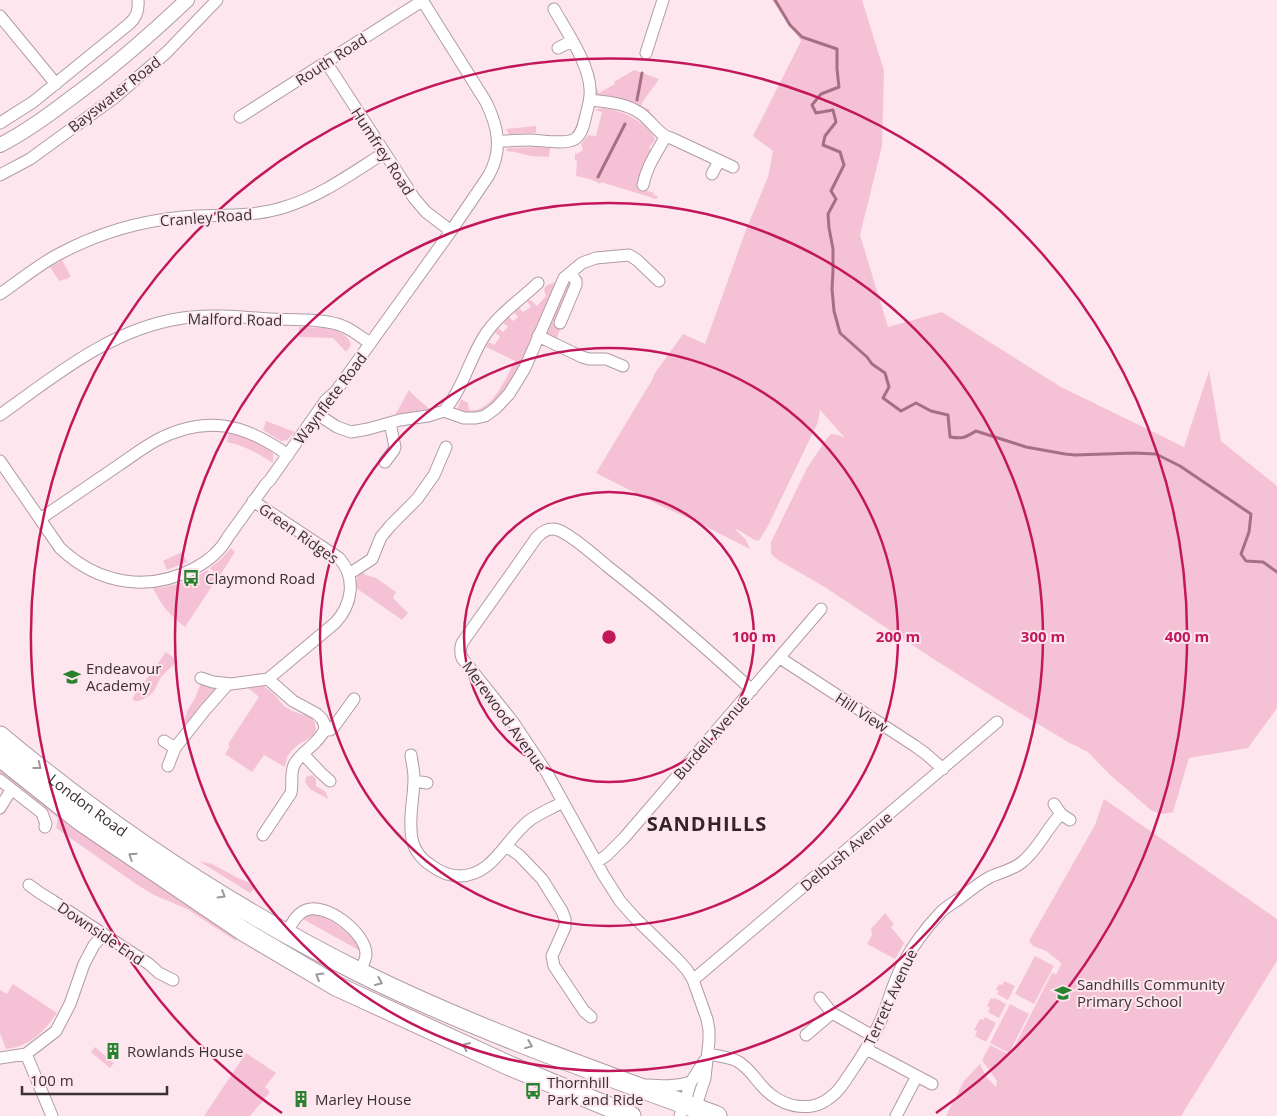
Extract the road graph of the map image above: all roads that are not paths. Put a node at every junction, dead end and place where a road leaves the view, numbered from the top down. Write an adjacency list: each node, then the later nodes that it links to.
1 (187, 0): 18 (street, Bayswater Road)
2 (217, 0): 23 (street, Bayswater Road)
3 (422, 0): 11 (street, Routh Road); 17 (street, Waynflete Road)
4 (662, 0): 10 (street)
5 (138, 2): 12 (street)
6 (554, 9): 8 (street)
7 (0, 16): 12 (street)
8 (572, 41): 9 (street); 13 (street)
9 (558, 48)
10 (646, 53)
11 (326, 62): 14 (street, Routh Road); 19 (street, Humfrey Road)
12 (56, 84): 15 (street)
13 (590, 100): 16 (street); 17 (street)
14 (240, 117)
15 (0, 123)
16 (664, 137): 20 (street); 24 (street)
17 (498, 141): 25 (street, Waynflete Road)
18 (0, 145)
19 (384, 153): 25 (street, Humfrey Road); 29 (street, Cranley Road)
20 (719, 160): 21 (street); 22 (street)
21 (733, 167)
22 (712, 174)
23 (0, 175)
24 (643, 185)
25 (451, 231): 32 (street, Waynflete Road)
26 (570, 273): 27 (street); 30 (street); 31 (street)
27 (659, 281)
28 (536, 289): 34 (street)
29 (0, 294)
30 (560, 323)
31 (538, 336): 33 (street); 34 (street)
32 (370, 343): 35 (street, Waynflete Road); 36 (street, Malford Road)
33 (623, 366)
34 (444, 411): 37 (street)
35 (317, 414): 37 (street); 39 (street, Waynflete Road)
36 (0, 415)
37 (390, 423): 41 (street)
38 (446, 447): 44 (street)
39 (288, 455): 42 (street, Waynflete Road); 43 (street)
40 (0, 461): 43 (street, Waynflete Road)
41 (385, 462)
42 (253, 501): 43 (street, Waynflete Road); 44 (street, Green Ridges)
43 (40, 519)
44 (349, 574): 48 (street, Green Ridges)
45 (821, 609): 46 (street, Burdell Avenue)
46 (780, 658): 50 (street, Burdell Avenue); 61 (street, Hill View)
47 (201, 678): 49 (street)
48 (268, 679): 49 (street); 53 (street)
49 (231, 684): 56 (street)
50 (752, 690): 67 (street, Merewood Avenue); 73 (street, Burdell Avenue)
51 (354, 699): 53 (street)
52 (997, 722): 61 (street, Delbush Avenue)
53 (325, 729): 57 (street)
54 (0, 736): 74 (highway, London Road, one-way to 74)
55 (164, 741): 56 (street)
56 (175, 748): 60 (street)
57 (303, 754): 63 (street); 71 (street)
58 (410, 755): 64 (street)
59 (0, 758): 74 (highway, London Road, one-way to 59)
60 (168, 766)
61 (943, 769): 80 (street, Delbush Avenue)
62 (0, 780): 66 (street)
63 (330, 781)
64 (414, 782): 65 (street); 72 (street)
65 (428, 784)
66 (11, 790): 69 (street); 70 (street)
67 (563, 802): 72 (street); 73 (street, Merewood Avenue)
68 (1054, 804): 85 (street, Terrett Avenue)
69 (0, 808)
70 (46, 827)
71 (262, 834)
72 (506, 846): 83 (street)
73 (597, 862): 80 (street, Merewood Avenue)
74 (176, 876): 76 (highway, one-way to 76); 96 (highway, one-way to 74)
75 (30, 885): 77 (street, Downside End)
76 (286, 933): 78 (highway); 78 (street)
77 (104, 934): 79 (street, Downside End); 87 (street)
78 (359, 972): 93 (highway, one-way to 93)
79 (173, 980)
80 (694, 980): 88 (street, Merewood Avenue)
81 (820, 998): 82 (street)
82 (832, 1014): 84 (street); 85 (street)
83 (591, 1017)
84 (806, 1035)
85 (873, 1036): 86 (street, Terrett Avenue)
86 (866, 1049): 88 (street, Terrett Avenue); 90 (street)
87 (26, 1054): 89 (street); 95 (street)
88 (708, 1054): 91 (street, Merewood Avenue); 94 (street, Merewood Avenue)
89 (0, 1058)
90 (916, 1076): 92 (street); 98 (street)
91 (691, 1082): 93 (street); 94 (street, Merewood Avenue)
92 (932, 1084)
93 (633, 1085): 94 (highway)
94 (688, 1112): 97 (highway)
95 (52, 1116)
96 (631, 1116)
97 (717, 1116)
98 (896, 1116)

